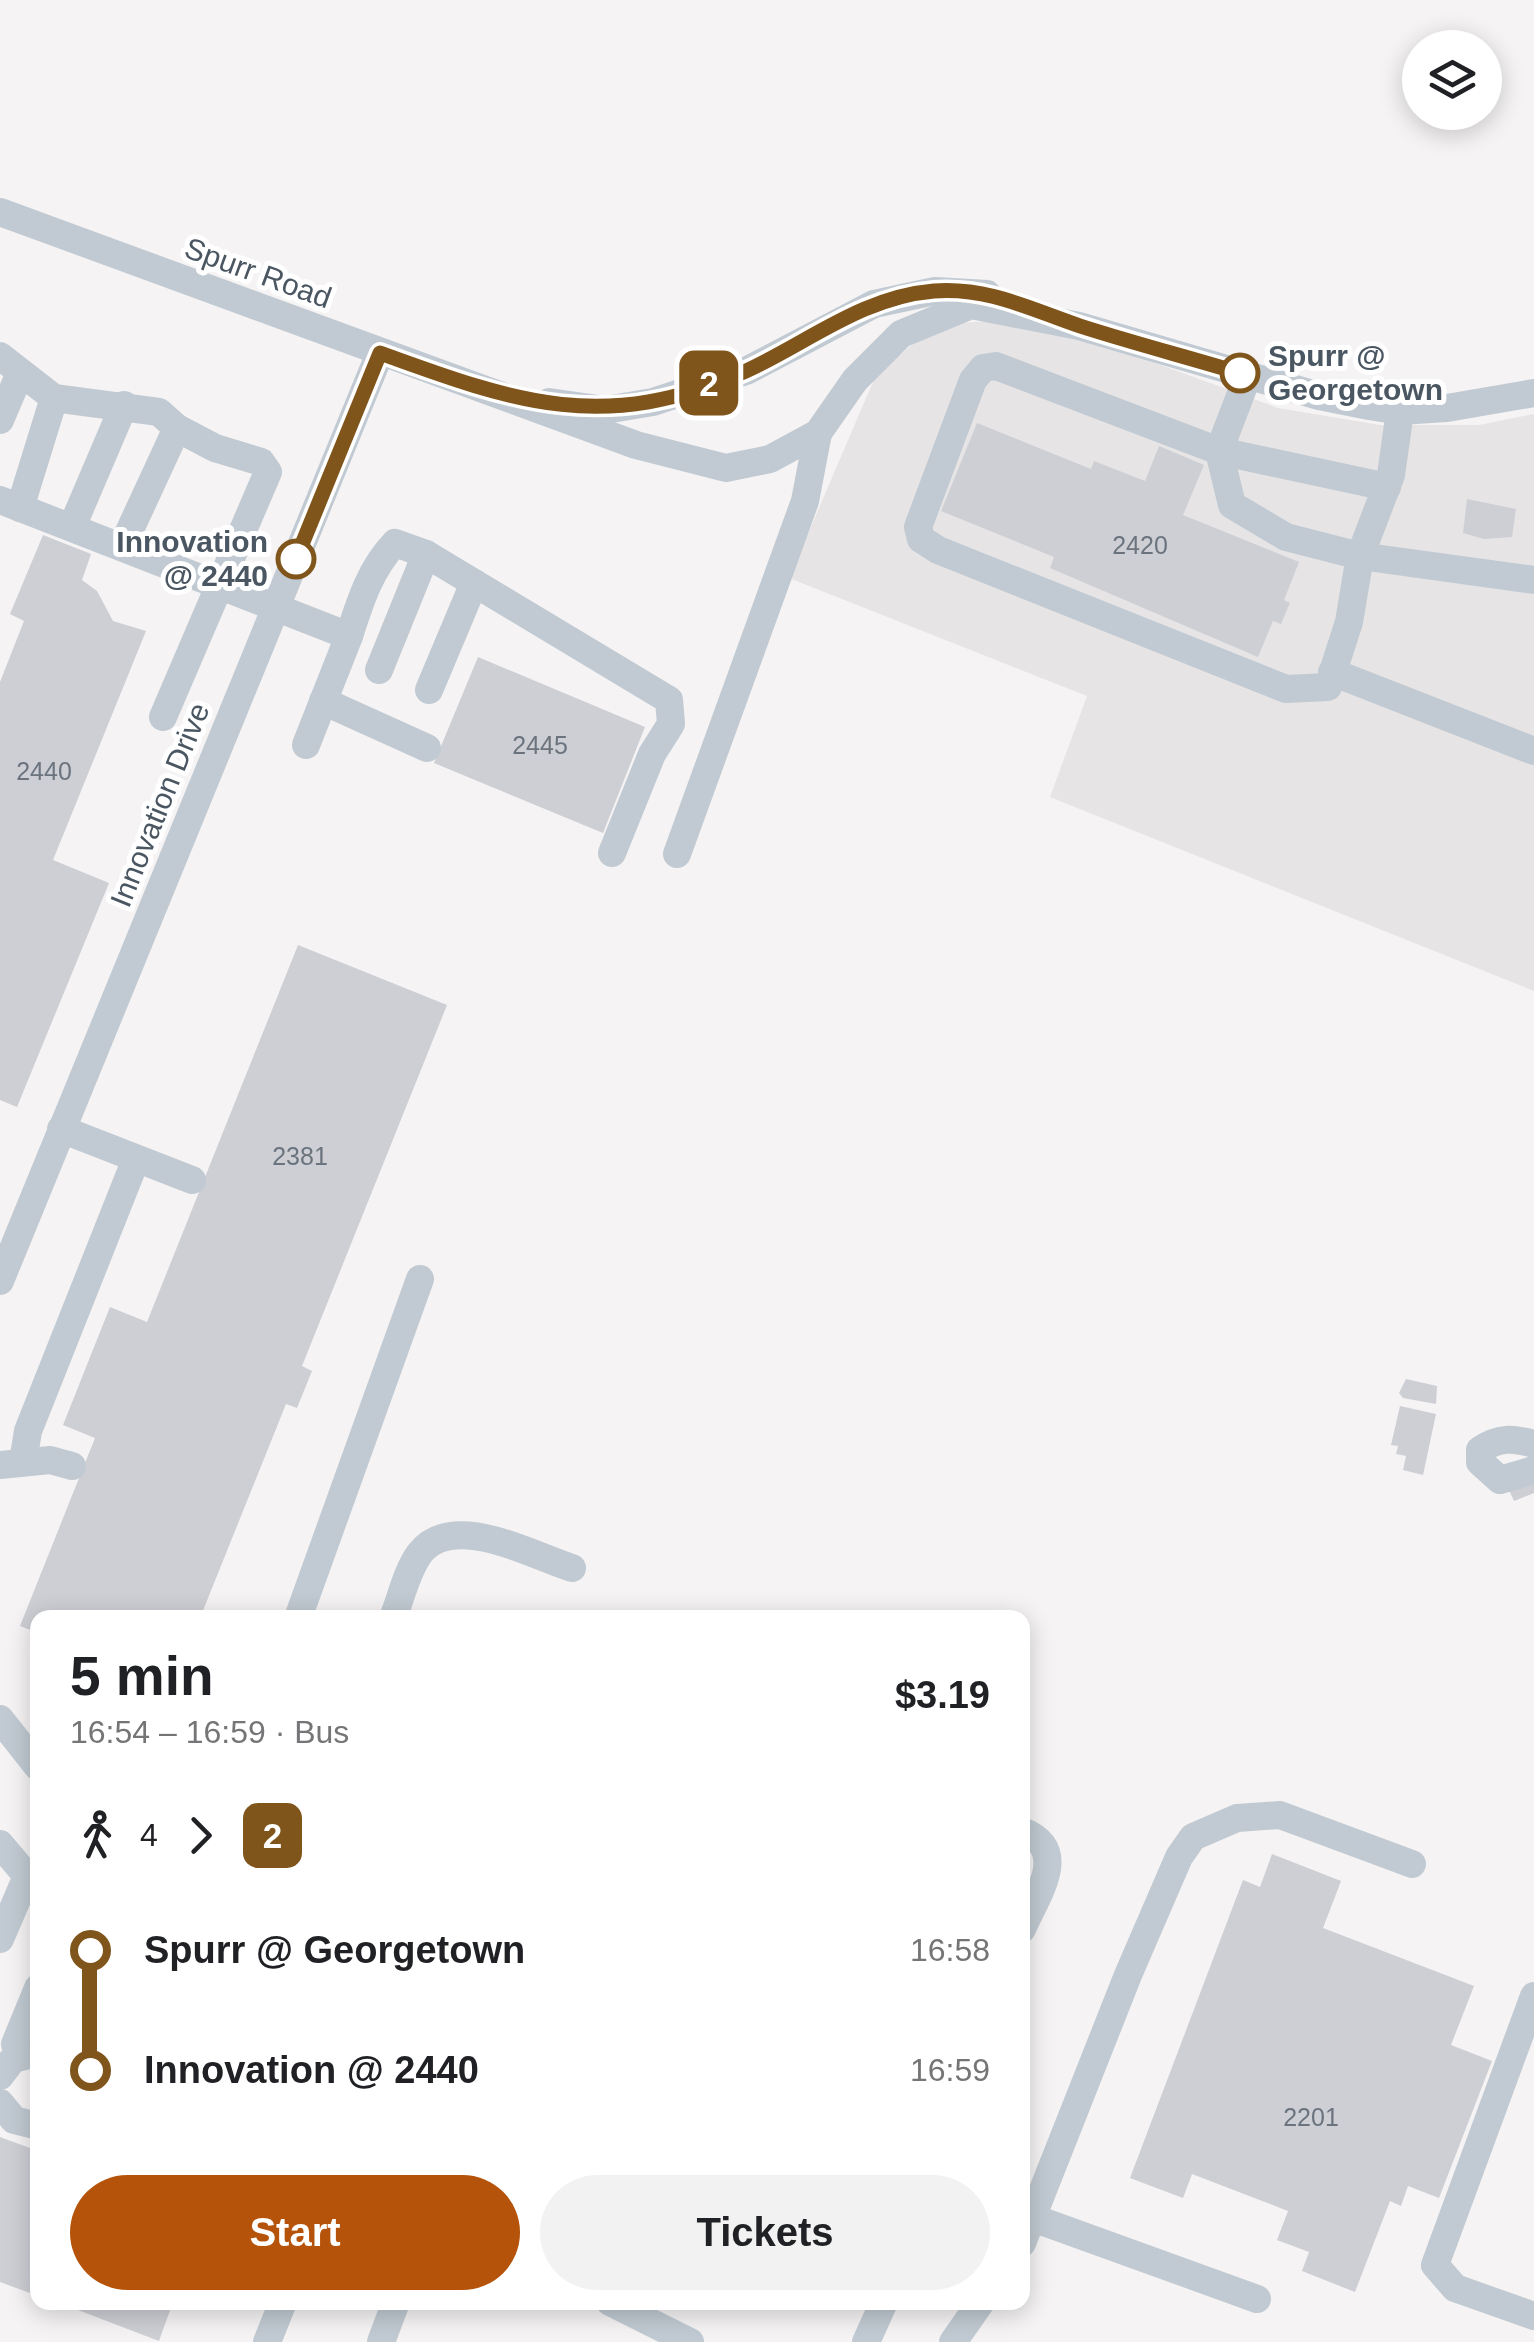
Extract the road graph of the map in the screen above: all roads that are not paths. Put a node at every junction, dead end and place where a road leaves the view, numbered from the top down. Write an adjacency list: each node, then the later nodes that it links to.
1 (0, 212): 3 (street, Spurr Road)
2 (1080, 326): 5 (street, Spurr Road); 7 (street, Spurr Road); 13 (street, Spurr Road)
3 (380, 353): 7 (street, Spurr Road); 24 (street, Innovation Drive)
4 (10, 364): 8 (street); 11 (street)
5 (1248, 375): 10 (street, Spurr Road); 14 (street)
6 (1534, 393): 10 (street, Spurr Road)
7 (494, 394): 13 (street, Spurr Road)
8 (54, 398): 9 (street); 16 (street)
9 (124, 406): 12 (street); 17 (street)
10 (1400, 411): 15 (street)
11 (0, 420)
12 (177, 428): 18 (street); 23 (street)
13 (818, 433): 35 (street)
14 (1220, 451): 15 (street); 20 (street); 27 (street)
15 (1386, 487): 20 (street)
16 (10, 504): 17 (street)
17 (72, 527): 18 (street)
18 (122, 547): 23 (street)
19 (426, 554): 22 (street); 25 (street); 26 (street)
20 (1360, 556): 21 (street); 27 (street)
21 (1534, 580)
22 (474, 583): 28 (street); 34 (street)
23 (218, 585): 24 (street); 30 (street)
24 (276, 608): 25 (street); 36 (street, Innovation Drive)
25 (349, 636): 29 (street)
26 (379, 670)
27 (1332, 672): 33 (street)
28 (428, 690)
29 (323, 701): 31 (street); 32 (street)
30 (163, 718)
31 (306, 745)
32 (426, 748)
33 (1534, 751)
34 (612, 853)
35 (678, 854)
36 (61, 1129): 37 (street); 40 (street, Innovation Drive)
37 (136, 1159): 38 (street); 42 (street)
38 (192, 1180)
39 (420, 1279): 46 (street)
40 (0, 1281)
41 (1534, 1444): 44 (street)
42 (12, 1463): 43 (street)
43 (72, 1466)
44 (1534, 1470)
45 (572, 1568): 47 (street)
46 (301, 1610)
47 (396, 1610)
48 (0, 1718): 49 (street)
49 (30, 1757)
50 (1030, 1834): 55 (street)
51 (0, 1844): 53 (street)
52 (1412, 1864): 63 (street)
53 (30, 1881)
54 (30, 1887): 56 (street)
55 (1030, 1910)
56 (0, 1940)
57 (1534, 1996): 71 (street)
58 (30, 2013): 59 (street)
59 (19, 2047): 60 (street)
60 (0, 2076)
61 (0, 2102): 62 (street)
62 (30, 2124)
63 (1030, 2226)
64 (1030, 2232): 65 (street)
65 (1257, 2299)
66 (280, 2310): 72 (street)
67 (393, 2310): 73 (street)
68 (626, 2310): 74 (street)
69 (880, 2310): 75 (street)
70 (975, 2310): 76 (street)
71 (1534, 2316)
72 (267, 2342)
73 (381, 2342)
74 (690, 2342)
75 (866, 2342)
76 (953, 2342)

